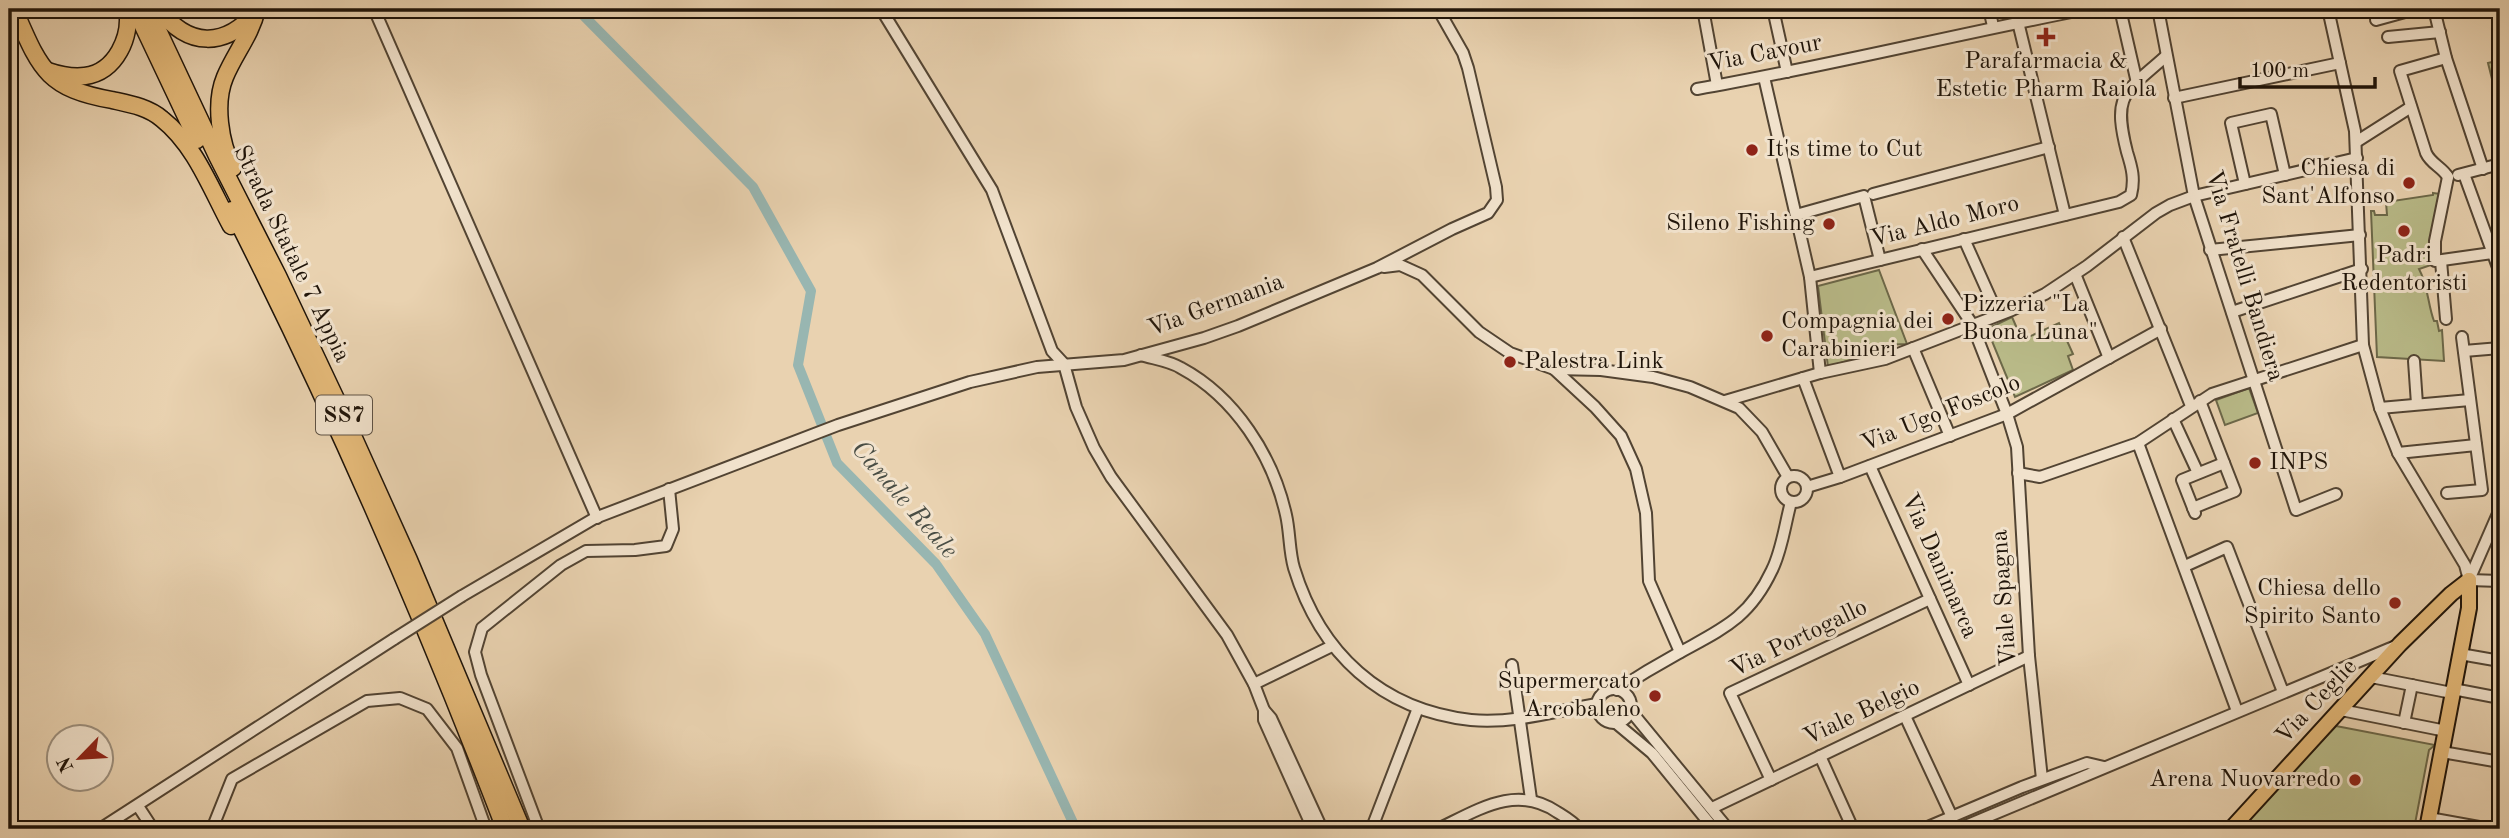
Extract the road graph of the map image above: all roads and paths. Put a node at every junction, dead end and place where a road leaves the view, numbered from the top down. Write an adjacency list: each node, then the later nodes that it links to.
1 (14, 9): 27 (highway)
2 (127, 9): 27 (highway)
3 (135, 9): 57 (highway, Strada Statale 7 Appia / SS7)
4 (148, 9): 61 (highway, Strada Statale 7 Appia / SS7)
5 (159, 9): 6 (highway)
6 (257, 9): 61 (highway)
7 (374, 9): 104 (street)
8 (881, 9): 76 (street)
9 (1438, 9): 56 (street, Via Germania)
10 (1703, 9): 31 (street)
11 (1773, 9): 28 (street)
12 (1989, 9): 21 (street)
13 (2082, 9): 20 (street, Via Cavour)
14 (2120, 9): 30 (street)
15 (2158, 9): 24 (street, Via Fratelli Bandiera)
16 (2328, 9): 26 (street)
17 (2416, 9): 19 (street)
18 (2434, 9): 22 (street)
19 (2376, 20)
20 (2018, 22): 21 (street, Via Cavour); 36 (street)
21 (1993, 26): 28 (street, Via Cavour)
22 (2440, 32): 23 (street); 25 (street)
23 (2388, 37)
24 (2166, 56): 30 (street, Via Aldo Moro); 33 (street, Via Fratelli Bandiera)
25 (2446, 58): 34 (street); 39 (street)
26 (2340, 63): 33 (street); 35 (street)
27 (45, 70): 57 (highway)
28 (1787, 72): 29 (street, Via Cavour)
29 (1764, 77): 31 (street, Via Cavour); 46 (street)
30 (2137, 83): 47 (street, Via Aldo Moro)
31 (1717, 85): 32 (street, Via Cavour)
32 (1697, 89)
33 (2174, 98): 45 (street, Via Fratelli Bandiera)
34 (2412, 107): 35 (street); 42 (street)
35 (2356, 142): 37 (street)
36 (2049, 147): 44 (street); 47 (street)
37 (2357, 158): 41 (street); 48 (street)
38 (2500, 164): 39 (street)
39 (2483, 169): 40 (street)
40 (2464, 174): 42 (street); 53 (street)
41 (2285, 175): 43 (street); 43 (street)
42 (2448, 177): 55 (street)
43 (2245, 184): 45 (street)
44 (1874, 194)
45 (2194, 196): 49 (street); 52 (street, Via Fratelli Bandiera)
46 (1796, 215): 54 (street); 62 (street)
47 (2065, 215): 50 (street, Via Aldo Moro)
48 (2360, 234): 52 (street); 58 (street)
49 (2123, 237): 60 (street); 67 (street)
50 (1964, 239): 51 (street, Via Aldo Moro); 64 (street)
51 (1922, 249): 54 (street, Via Aldo Moro); 66 (street, Viale Spagna)
52 (2210, 250): 63 (street, Via Fratelli Bandiera)
53 (2492, 253): 55 (street); 59 (street)
54 (1880, 260): 62 (street, Via Aldo Moro)
55 (2438, 261): 65 (street)
56 (1377, 268): 73 (street, Via Germania); 77 (street)
57 (262, 269): 152 (highway, Strada Statale 7 Appia / SS7)
58 (2362, 269): 63 (street); 69 (street)
59 (2500, 273)
60 (2075, 274): 64 (street); 74 (street)
61 (278, 276): 153 (highway, Strada Statale 7 Appia / SS7)
62 (1810, 277): 78 (street)
63 (2232, 312): 80 (street, Via Fratelli Bandiera)
64 (1998, 315): 66 (street)
65 (2446, 319)
66 (1972, 324): 70 (street); 86 (street, Viale Spagna)
67 (2161, 329): 74 (street, Via Ugo Foscolo); 83 (street)
68 (2462, 337): 72 (street)
69 (2363, 345): 80 (street); 85 (street)
70 (1913, 348): 78 (street); 88 (street)
71 (2500, 348): 72 (street)
72 (2464, 351): 81 (street)
73 (1140, 355): 76 (street, Via Germania); 112 (street)
74 (2109, 358): 86 (street, Via Ugo Foscolo)
75 (2413, 361): 84 (street)
76 (1064, 364): 99 (street, Via Germania); 119 (street)
77 (1553, 369): 82 (street); 113 (street)
78 (1820, 373): 79 (street)
79 (1802, 378): 82 (street); 97 (street)
80 (2254, 380): 83 (street); 101 (street, Via Fratelli Bandiera)
81 (2470, 400): 84 (street); 90 (street)
82 (1725, 401): 96 (street)
83 (2196, 404): 87 (street); 92 (street)
84 (2417, 404): 85 (street)
85 (2380, 408): 91 (street)
86 (2007, 414): 88 (street, Via Ugo Foscolo); 94 (street, Viale Spagna)
87 (2173, 419): 89 (street); 95 (street)
88 (1950, 436): 93 (street, Via Ugo Foscolo)
89 (2138, 443): 94 (street); 107 (street)
90 (2476, 445): 91 (street); 100 (street)
91 (2398, 453): 108 (street)
92 (2224, 463): 95 (street); 95 (street)
93 (1870, 466): 97 (street, Via Ugo Foscolo); 110 (street, Via Danimarca)
94 (2018, 473): 115 (street, Viale Spagna)
95 (2198, 473)
96 (1788, 477): 98 (street); 102 (street)
97 (1840, 477): 98 (street, Via Ugo Foscolo)
98 (1807, 487): 102 (street)
99 (669, 489): 104 (street, Via Germania); 154 (street)
100 (2448, 493)
101 (2336, 494)
102 (1791, 502): 113 (street)
103 (2500, 509): 106 (street)
104 (597, 518): 144 (street, Via Germania, bridge)
105 (2500, 530): 106 (street)
106 (2489, 537): 108 (street)
107 (2185, 566): 124 (street); 131 (street)
108 (2469, 580): 109 (street); 111 (main road, Via Ceglie); 114 (main road)
109 (2500, 581)
110 (1930, 598): 120 (street, Via Danimarca); 142 (street, Via Portogallo)
111 (2400, 644): 118 (main road, Via Ceglie); 124 (street)
112 (1332, 646): 119 (street); 127 (street)
113 (1680, 652): 122 (street)
114 (2460, 654): 116 (street); 123 (main road)
115 (2029, 656): 120 (street, Viale Belgio); 141 (street, Viale Spagna)
116 (2500, 662)
117 (1512, 665): 133 (street)
118 (2371, 677): 121 (street); 130 (main road, Via Ceglie)
119 (1254, 684): 128 (street)
120 (1969, 685): 132 (street, Viale Belgio)
121 (2412, 685): 123 (street); 135 (street)
122 (1617, 690): 126 (street); 129 (street)
123 (2453, 691): 125 (street); 136 (main road)
124 (2283, 692): 131 (street)
125 (2500, 698)
126 (1597, 704): 133 (street); 134 (street)
127 (1418, 708): 133 (street); 157 (street)
128 (1264, 710): 155 (street); 156 (street)
129 (1630, 710): 134 (street); 145 (street)
130 (2341, 710): 135 (street); 165 (main road, Via Ceglie)
131 (2237, 711): 140 (street)
132 (1905, 716): 138 (street, Viale Belgio); 146 (street)
133 (1519, 719): 143 (street)
134 (1616, 723): 160 (street)
135 (2404, 723): 136 (street)
136 (2446, 731): 137 (main road)
137 (2442, 752): 139 (street); 147 (main road)
138 (1820, 756): 142 (street, Viale Belgio); 162 (street)
139 (2500, 762)
140 (2104, 766): 141 (street); 164 (street)
141 (2042, 779): 146 (street)
142 (1771, 780): 145 (street, Viale Belgio)
143 (1531, 799): 158 (street); 159 (street)
144 (138, 806): 148 (street, Via Germania); 149 (street)
145 (1712, 808): 161 (street)
146 (1952, 817): 163 (street)
147 (2428, 824): 166 (street)
148 (100, 829)
149 (153, 829)
150 (212, 829): 151 (street)
151 (486, 829)
152 (505, 829)
153 (522, 829)
154 (539, 829)
155 (1313, 829)
156 (1322, 829)
157 (1375, 829)
158 (1438, 829)
159 (1579, 829)
160 (1714, 829)
161 (1728, 829)
162 (1853, 829)
163 (1923, 829)
164 (1958, 829)
165 (2231, 829)
166 (2490, 829)

